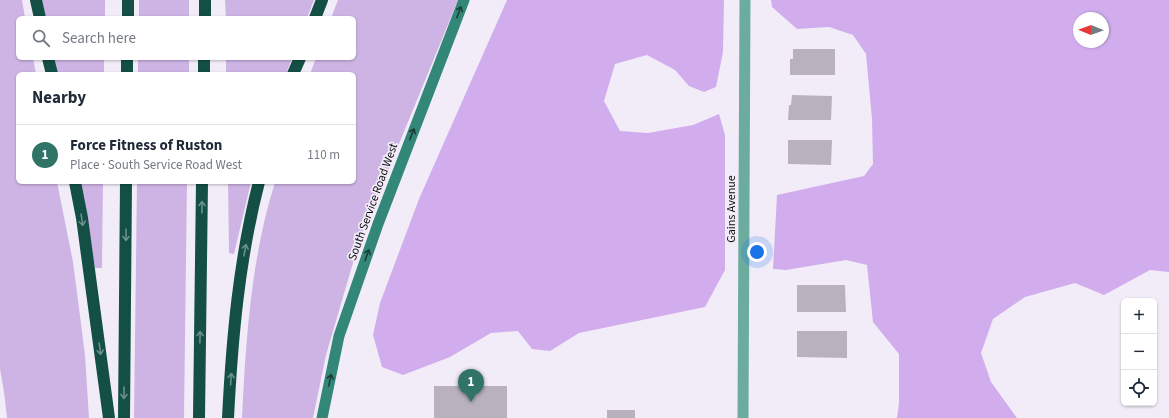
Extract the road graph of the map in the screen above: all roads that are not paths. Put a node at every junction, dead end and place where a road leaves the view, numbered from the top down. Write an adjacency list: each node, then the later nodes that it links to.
1 (36, 0): 7 (highway)
2 (128, 0): 8 (highway)
3 (205, 0): 9 (highway)
4 (322, 0): 10 (highway)
5 (464, 0): 27 (main road, South Service Road West, one-way to 5)
6 (745, 0): 28 (street, Gains Avenue)
7 (40, 16)
8 (128, 16)
9 (205, 16)
10 (316, 16)
11 (48, 60): 15 (highway)
12 (127, 60): 16 (highway)
13 (204, 60): 17 (highway)
14 (299, 60): 18 (highway)
15 (52, 72)
16 (127, 72)
17 (204, 72)
18 (294, 72)
19 (75, 184): 23 (highway, one-way to 23)
20 (126, 184): 24 (highway, one-way to 24)
21 (202, 184): 25 (highway, one-way to 21)
22 (258, 184): 26 (highway, one-way to 22)
23 (109, 418)
24 (124, 418)
25 (199, 418)
26 (228, 418)
27 (322, 418)
28 (743, 418)

